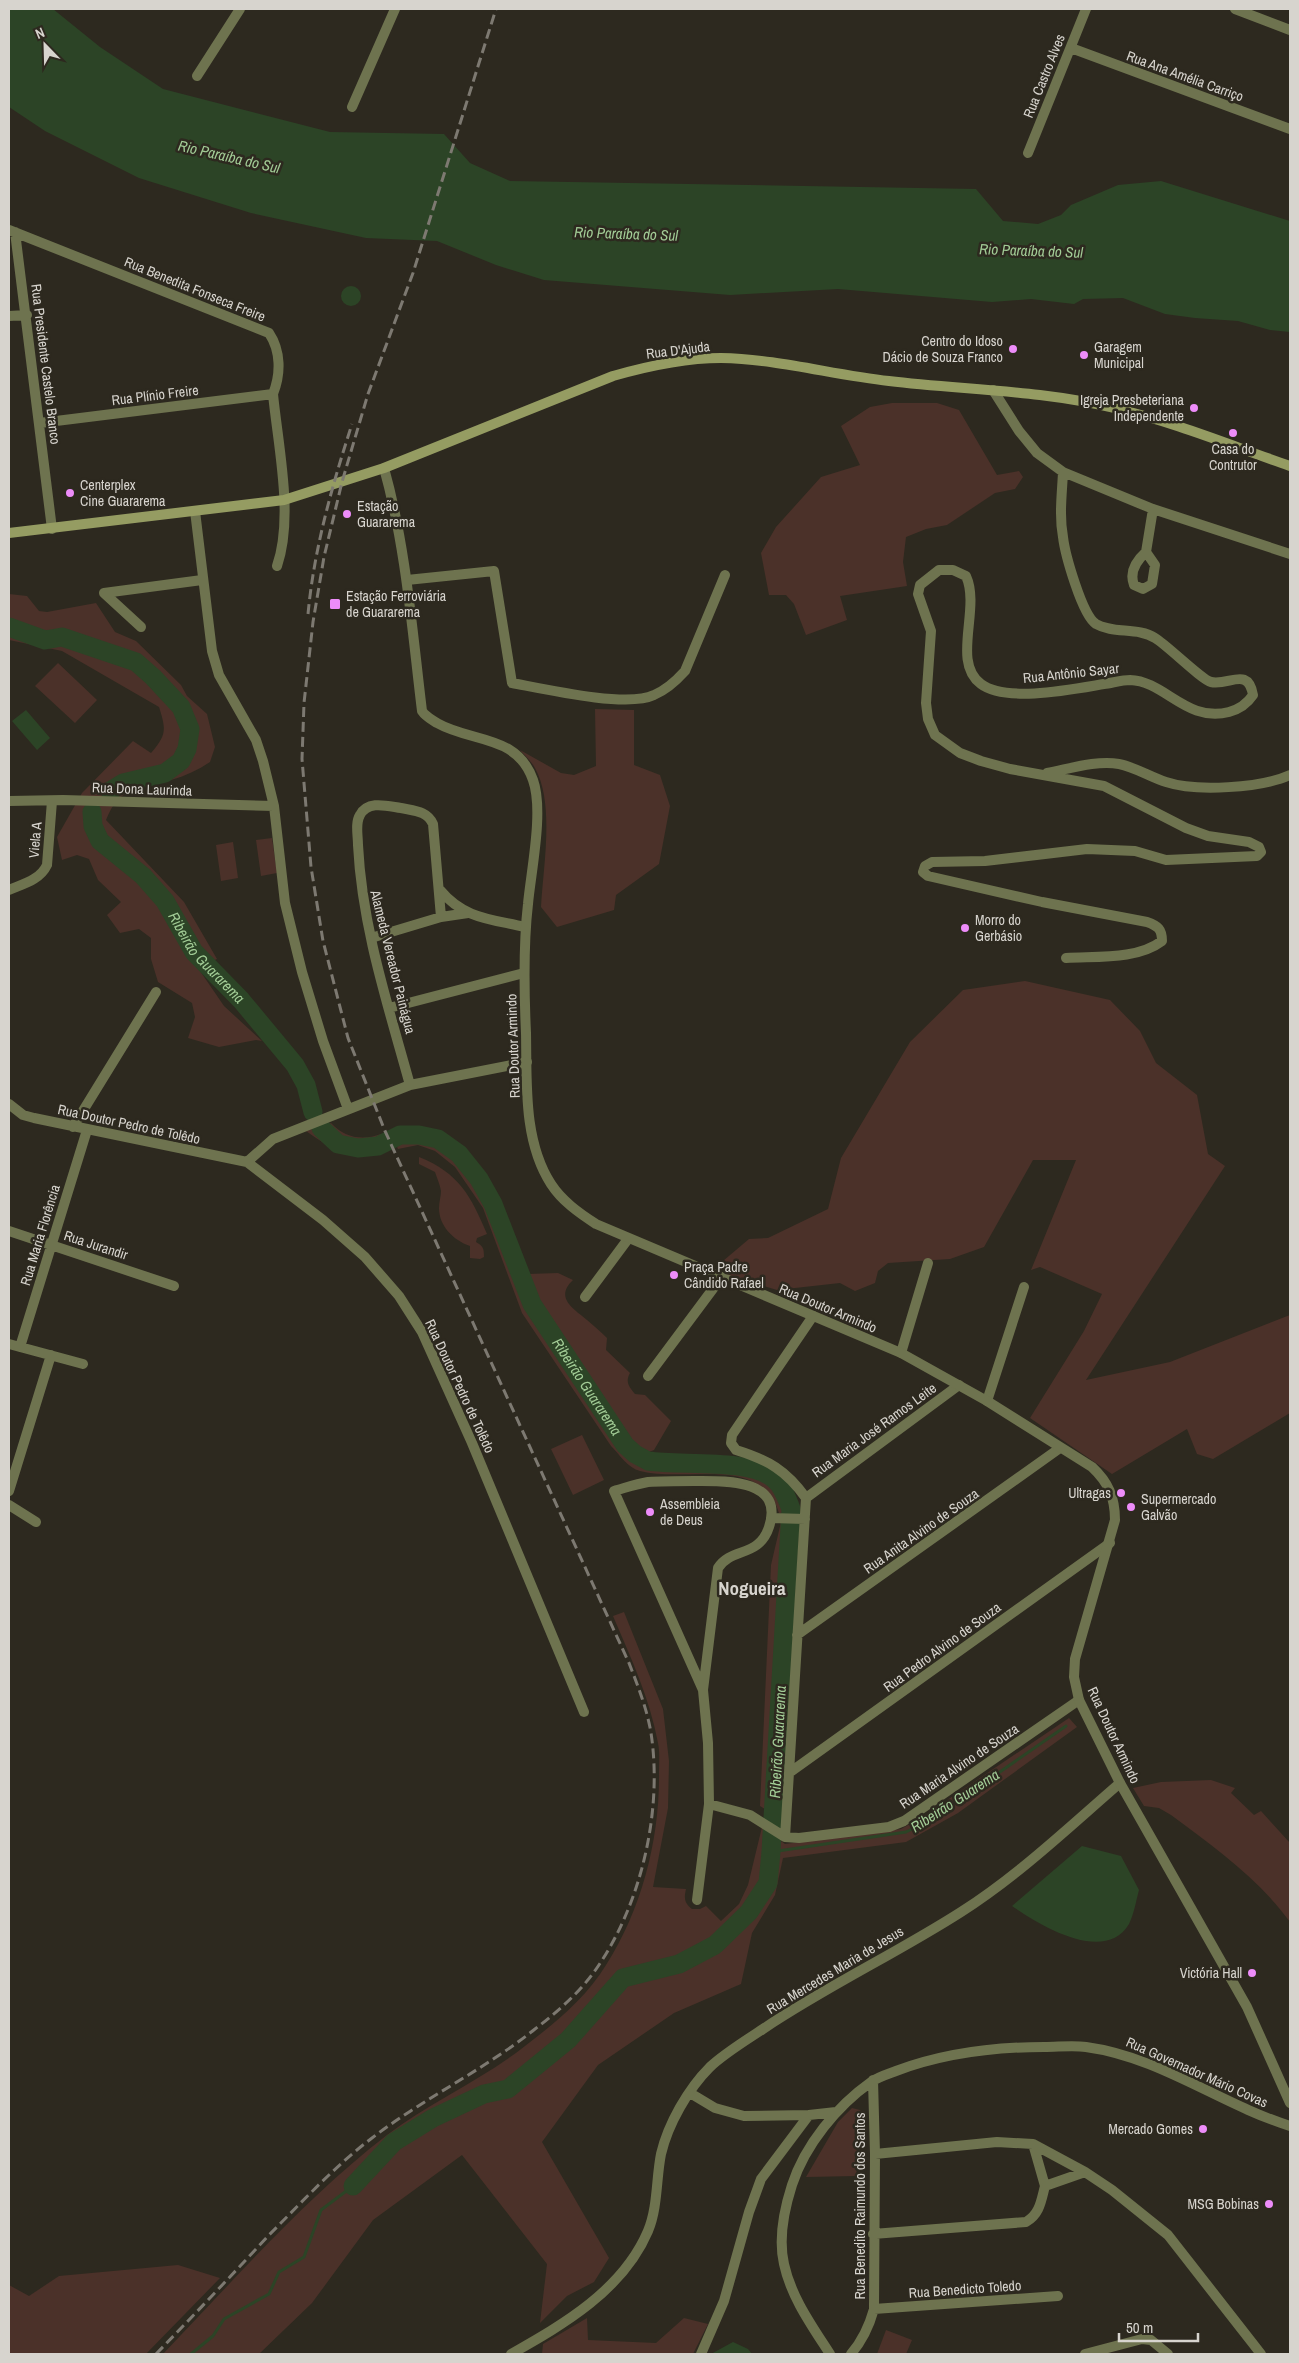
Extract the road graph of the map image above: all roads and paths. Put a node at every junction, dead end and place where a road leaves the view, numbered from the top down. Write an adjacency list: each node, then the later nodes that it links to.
1 (240, 9): 7 (street)
2 (395, 9): 8 (street)
3 (1086, 9): 6 (street, Rua Castro Alves)
4 (1234, 9): 5 (street)
5 (1290, 30)
6 (1071, 48): 9 (street, Rua Ana Amélia Carriço); 10 (street, Rua Castro Alves)
7 (197, 76)
8 (352, 107)
9 (1290, 129)
10 (1028, 153)
11 (12, 231): 12 (street, Rua Presidente Castelo Branco); 15 (street, Rua Benedita Fonseca Freire)
12 (27, 315): 13 (street); 16 (street, Rua Presidente Castelo Branco)
13 (9, 316)
14 (993, 390): 17 (main road, Rua D'Ajuda); 18 (main road, Rua D'Ajuda); 19 (street)
15 (273, 394): 16 (street, Rua Plínio Freire); 20 (street, Rua Benedita Fonseca Freire)
16 (40, 423): 23 (street, Rua Presidente Castelo Branco)
17 (1290, 466)
18 (384, 468): 20 (main road, Rua D'Ajuda); 30 (street, Rua Doutor Armindo)
19 (1063, 472): 21 (street); 32 (street, Rua Antônio Sayar)
20 (284, 500): 22 (main road, Rua D'Ajuda); 27 (street, Rua Benedita Fonseca Freire)
21 (1153, 509): 25 (street); 26 (street)
22 (195, 511): 23 (main road, Rua D'Ajuda); 29 (street)
23 (52, 529): 24 (main road, Rua D'Ajuda)
24 (9, 533)
25 (1146, 552)
26 (1290, 554)
27 (277, 566)
28 (724, 575): 30 (street)
29 (202, 580): 31 (street); 36 (street)
30 (407, 580): 41 (street, Rua Doutor Armindo)
31 (141, 627)
32 (1038, 774): 33 (street); 43 (street)
33 (1290, 775)
34 (9, 801): 35 (street, Rua Dona Laurinda)
35 (52, 801): 36 (street, Rua Dona Laurinda); 37 (street, Viela A)
36 (274, 806): 50 (street)
37 (9, 890)
38 (440, 890): 39 (street); 40 (street, Alameda Vereador Painágua); 42 (street, Alameda Vereador Painágua)
39 (468, 914): 40 (street); 41 (street)
40 (441, 917): 42 (street)
41 (525, 927): 44 (street, Rua Doutor Armindo)
42 (371, 938): 46 (street, Alameda Vereador Painágua)
43 (1066, 958)
44 (524, 973): 46 (street); 47 (street, Rua Doutor Armindo)
45 (156, 992): 51 (street)
46 (389, 1008): 48 (street, Alameda Vereador Painágua)
47 (526, 1062): 48 (street); 55 (street, Rua Doutor Armindo)
48 (410, 1085): 50 (street)
49 (9, 1104): 51 (street, Rua Doutor Pedro de Tolêdo)
50 (348, 1109): 53 (street)
51 (73, 1127): 52 (street, Rua Doutor Pedro de Tolêdo)
52 (87, 1130): 53 (street, Rua Doutor Pedro de Tolêdo); 56 (street, Rua Maria Florência)
53 (247, 1162): 82 (street, Rua Doutor Pedro de Tolêdo)
54 (9, 1231): 56 (street, Rua Jurandir)
55 (628, 1240): 58 (street, Rua Doutor Armindo); 61 (street)
56 (51, 1245): 59 (street, Rua Jurandir); 64 (street, Rua Maria Florência)
57 (928, 1263): 65 (street)
58 (720, 1278): 62 (street, Rua Doutor Armindo); 68 (street)
59 (174, 1286)
60 (1024, 1287): 70 (street)
61 (585, 1296)
62 (813, 1316): 65 (street, Rua Doutor Armindo); 73 (street)
63 (9, 1344): 64 (street)
64 (20, 1347): 66 (street)
65 (901, 1353): 69 (street, Rua Doutor Armindo)
66 (51, 1355): 67 (street); 72 (street)
67 (83, 1364)
68 (648, 1376)
69 (959, 1385): 70 (street, Rua Doutor Armindo); 73 (street, Rua Maria José Ramos Leite)
70 (987, 1401): 71 (street, Rua Doutor Armindo)
71 (1060, 1448): 78 (street, Rua Doutor Armindo); 79 (street, Rua Anita Alvino de Souza)
72 (9, 1491)
73 (806, 1498): 76 (street)
74 (9, 1505): 77 (street)
75 (773, 1518): 76 (street); 80 (street); 80 (street)
76 (802, 1519): 79 (street)
77 (36, 1522)
78 (1110, 1543): 81 (street, Rua Doutor Armindo); 83 (street, Rua Pedro Alvino de Souza)
79 (796, 1635): 83 (street)
80 (703, 1690): 85 (street)
81 (1079, 1700): 84 (street, Rua Doutor Armindo); 86 (street, Rua Maria Alvino de Souza)
82 (584, 1712)
83 (789, 1773): 86 (street)
84 (1120, 1783): 89 (street, Rua Mercedes Maria de Jesus); 90 (street, Rua Doutor Armindo)
85 (709, 1804): 86 (street); 87 (street)
86 (781, 1834)
87 (697, 1900)
88 (873, 2080): 91 (street, Rua Governador Mário Covas); 93 (street, Rua Governador Mário Covas); 95 (street, Rua Benedito Raimundo dos Santos)
89 (690, 2093): 92 (street); 101 (street, Rua Mercedes Maria de Jesus)
90 (1290, 2103)
91 (836, 2112): 92 (street); 103 (street, Rua Governador Mário Covas)
92 (809, 2115): 102 (street)
93 (1290, 2126)
94 (1033, 2144): 95 (street); 96 (street); 97 (street)
95 (875, 2154): 98 (street, Rua Benedito Raimundo dos Santos)
96 (1085, 2172): 97 (street); 107 (street)
97 (1045, 2186): 98 (street)
98 (873, 2234): 100 (street, Rua Benedito Raimundo dos Santos)
99 (1058, 2296): 100 (street, Rua Benedicto Toledo)
100 (874, 2309): 104 (street, Rua Benedito Raimundo dos Santos)
101 (512, 2354)
102 (700, 2354)
103 (830, 2354)
104 (851, 2354)
105 (1085, 2354): 106 (street)
106 (1168, 2354)
107 (1261, 2354)

